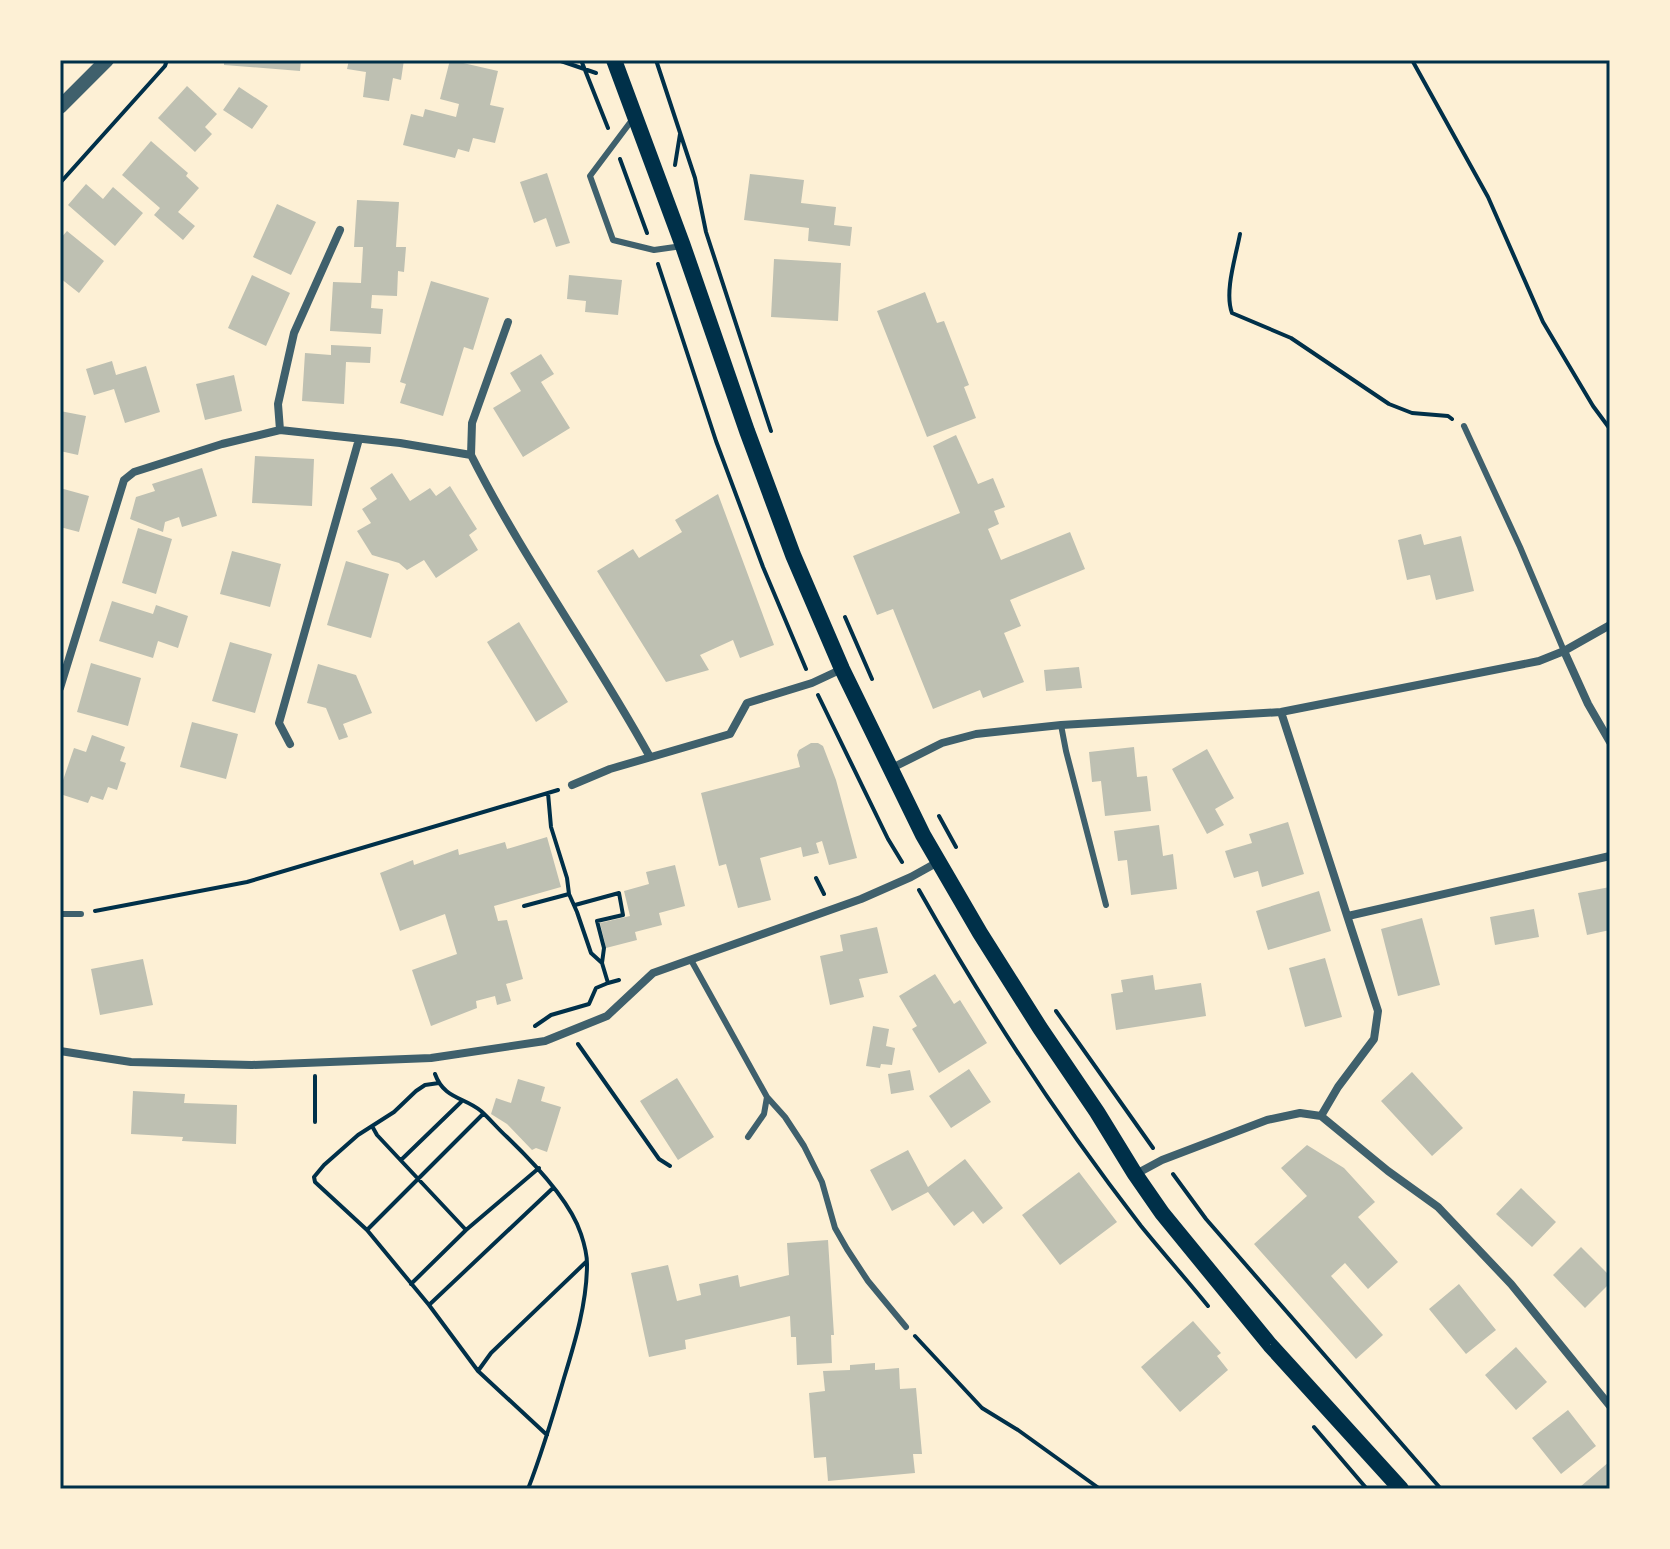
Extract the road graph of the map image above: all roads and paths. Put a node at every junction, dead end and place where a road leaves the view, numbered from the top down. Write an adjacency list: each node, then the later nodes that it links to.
1 (107, 60): 8 (street)
2 (167, 60): 10 (path)
3 (558, 60): 7 (path)
4 (614, 60): 7 (main road)
5 (656, 60): 21 (path)
6 (1412, 60): 18 (path)
7 (621, 81): 9 (main road)
8 (60, 107)
9 (635, 117): 14 (main road); 15 (lane)
10 (60, 183)
11 (634, 198): 15 (path)
12 (340, 230): 19 (street)
13 (1240, 234): 17 (path)
14 (683, 246): 15 (lane); 26 (main road)
15 (654, 250): 28 (path)
16 (508, 322): 22 (street)
17 (1464, 426): 25 (lane)
18 (1610, 429)
19 (280, 430): 20 (street); 29 (street)
20 (359, 439): 22 (street); 33 (street)
21 (775, 443)
22 (471, 455): 34 (street)
23 (843, 615): 27 (path)
24 (1610, 625): 25 (street)
25 (1564, 651): 30 (street); 32 (street)
26 (842, 669): 28 (street); 35 (main road)
27 (873, 682)
28 (812, 683): 34 (street); 40 (path)
29 (60, 688)
30 (1281, 712): 31 (street); 47 (street)
31 (1061, 725): 35 (street); 42 (lane)
32 (1610, 742)
33 (290, 744)
34 (650, 757): 36 (street)
35 (890, 769): 39 (main road)
36 (572, 785): 37 (path)
37 (548, 793): 41 (path); 46 (path)
38 (1610, 856): 47 (street)
39 (938, 862): 40 (street); 68 (main road)
40 (911, 877): 48 (street)
41 (569, 894): 43 (path); 44 (path)
42 (1106, 905)
43 (524, 906)
44 (574, 906): 49 (path); 49 (path)
45 (60, 914): 46 (lane)
46 (81, 914)
47 (1348, 916): 61 (street)
48 (691, 960): 50 (street); 58 (lane)
49 (602, 963): 51 (path)
50 (653, 973): 51 (path); 53 (street)
51 (608, 983): 52 (path)
52 (525, 1032)
53 (569, 1032): 55 (street); 66 (path)
54 (60, 1051): 56 (street)
55 (431, 1058): 56 (street); 57 (path)
56 (315, 1062): 62 (path)
57 (439, 1083): 59 (path); 63 (path)
58 (767, 1097): 64 (lane); 76 (lane)
59 (461, 1102): 60 (path); 65 (path)
60 (483, 1114): 67 (path); 69 (path)
61 (1321, 1116): 68 (street); 78 (street)
62 (315, 1122)
63 (372, 1126): 65 (path); 71 (path)
64 (748, 1137)
65 (401, 1160): 69 (path)
66 (670, 1166)
67 (539, 1168): 70 (path); 72 (path)
68 (1135, 1174): 82 (main road)
69 (419, 1178): 71 (path); 72 (path)
70 (553, 1188): 73 (path); 75 (path)
71 (367, 1230): 74 (path)
72 (466, 1230): 74 (path)
73 (587, 1261): 77 (path); 79 (path)
74 (411, 1284): 75 (path)
75 (429, 1305): 77 (path)
76 (906, 1327): 81 (path)
77 (478, 1371): 79 (path)
78 (1610, 1406)
79 (547, 1435): 80 (path)
80 (528, 1489)
81 (1100, 1489)
82 (1401, 1489)

